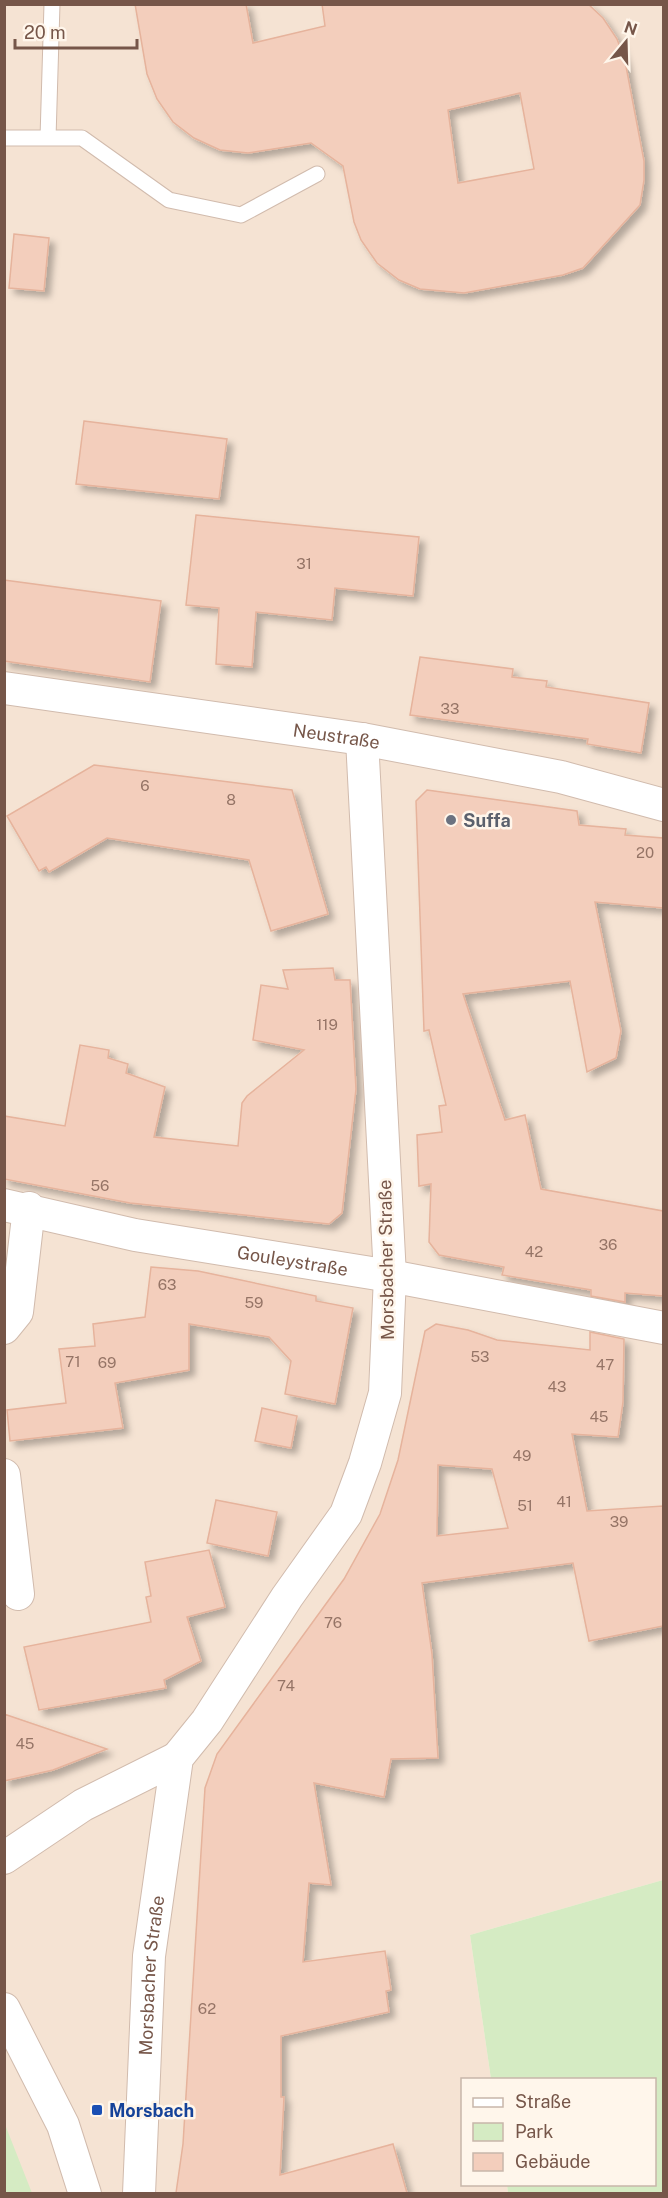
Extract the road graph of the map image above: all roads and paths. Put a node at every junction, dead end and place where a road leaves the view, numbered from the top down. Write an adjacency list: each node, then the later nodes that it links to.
1 (52, 4): 3 (lane)
2 (4, 138): 3 (lane)
3 (48, 138): 4 (lane)
4 (317, 174)
5 (4, 688): 6 (street, Neustraße)
6 (362, 739): 7 (street, Neustraße); 9 (street, Morsbacher Straße)
7 (663, 805)
8 (17, 1207): 9 (street, Gouleystraße); 10 (street, Gouleystraße)
9 (390, 1276): 11 (street, Gouleystraße); 14 (street, Morsbacher Straße)
10 (4, 1328)
11 (663, 1328)
12 (4, 1475): 13 (street)
13 (18, 1594)
14 (177, 1758): 15 (street, Morsbacher Straße); 18 (street, Morsbacher Straße)
15 (4, 1858)
16 (4, 2009): 17 (street)
17 (85, 2193)
18 (139, 2193)

